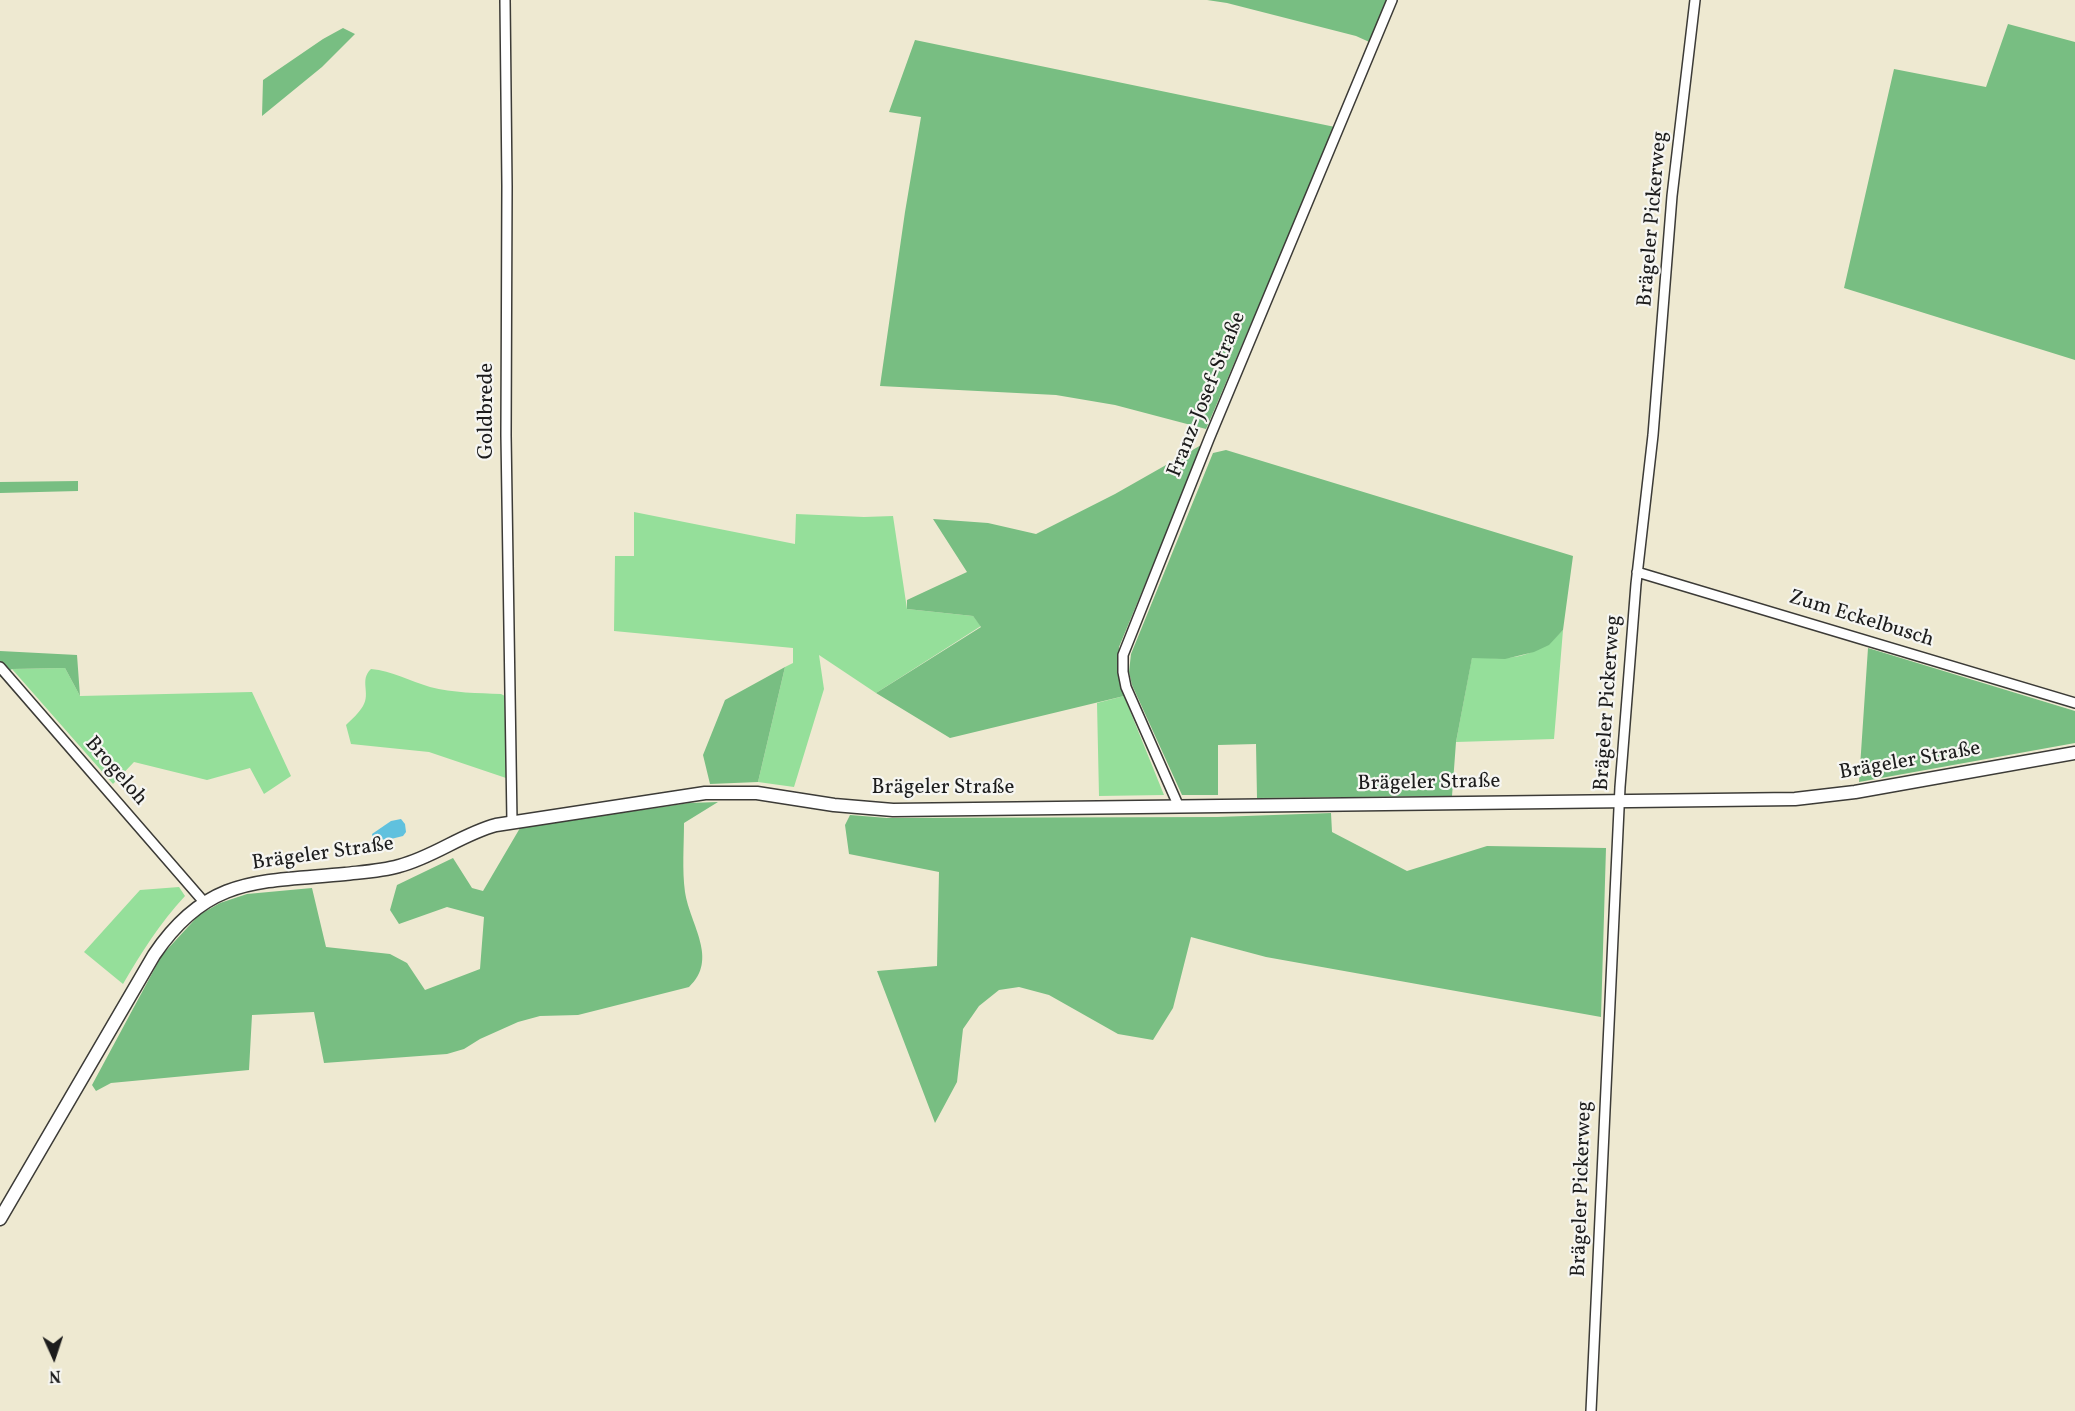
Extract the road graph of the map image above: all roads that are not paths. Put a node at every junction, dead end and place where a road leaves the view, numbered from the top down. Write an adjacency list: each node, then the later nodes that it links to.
1 (505, 0): 10 (street, Goldbrede)
2 (1392, 0): 9 (street, Franz-Josef-Straße)
3 (1695, 0): 4 (street, Brägeler Pickerweg)
4 (1637, 572): 6 (street, Zum Eckelbusch); 8 (street, Brägeler Pickerweg)
5 (0, 667): 11 (street, Brogeloh)
6 (2075, 703)
7 (2075, 753): 8 (street, Brägeler Straße)
8 (1619, 801): 9 (street, Brägeler Straße); 13 (street, Brägeler Pickerweg)
9 (1179, 807): 10 (street, Brägeler Straße)
10 (512, 822): 11 (street, Brägeler Straße)
11 (204, 902): 12 (street, Brägeler Straße)
12 (0, 1219)
13 (1591, 1411)

